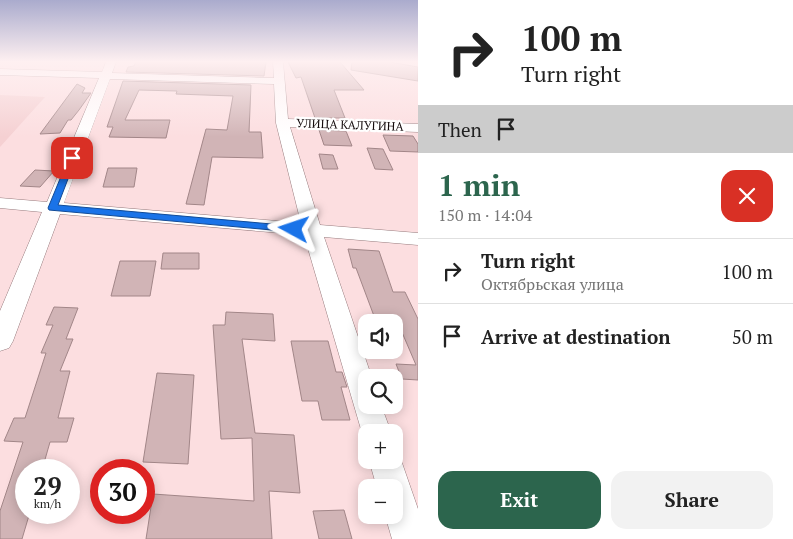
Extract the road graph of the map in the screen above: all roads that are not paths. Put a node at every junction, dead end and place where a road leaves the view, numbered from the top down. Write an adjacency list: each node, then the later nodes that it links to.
1 (101, 87): 6 (street)
2 (279, 87): 3 (street)
3 (282, 123): 4 (street, УЛИЦА КАЛУГИНА); 7 (street)
4 (418, 128)
5 (0, 203): 6 (street)
6 (52, 208): 7 (street); 9 (street)
7 (312, 230): 8 (street); 10 (street)
8 (418, 239)
9 (0, 341)
10 (358, 376)
11 (403, 517): 12 (street)
12 (410, 539)

